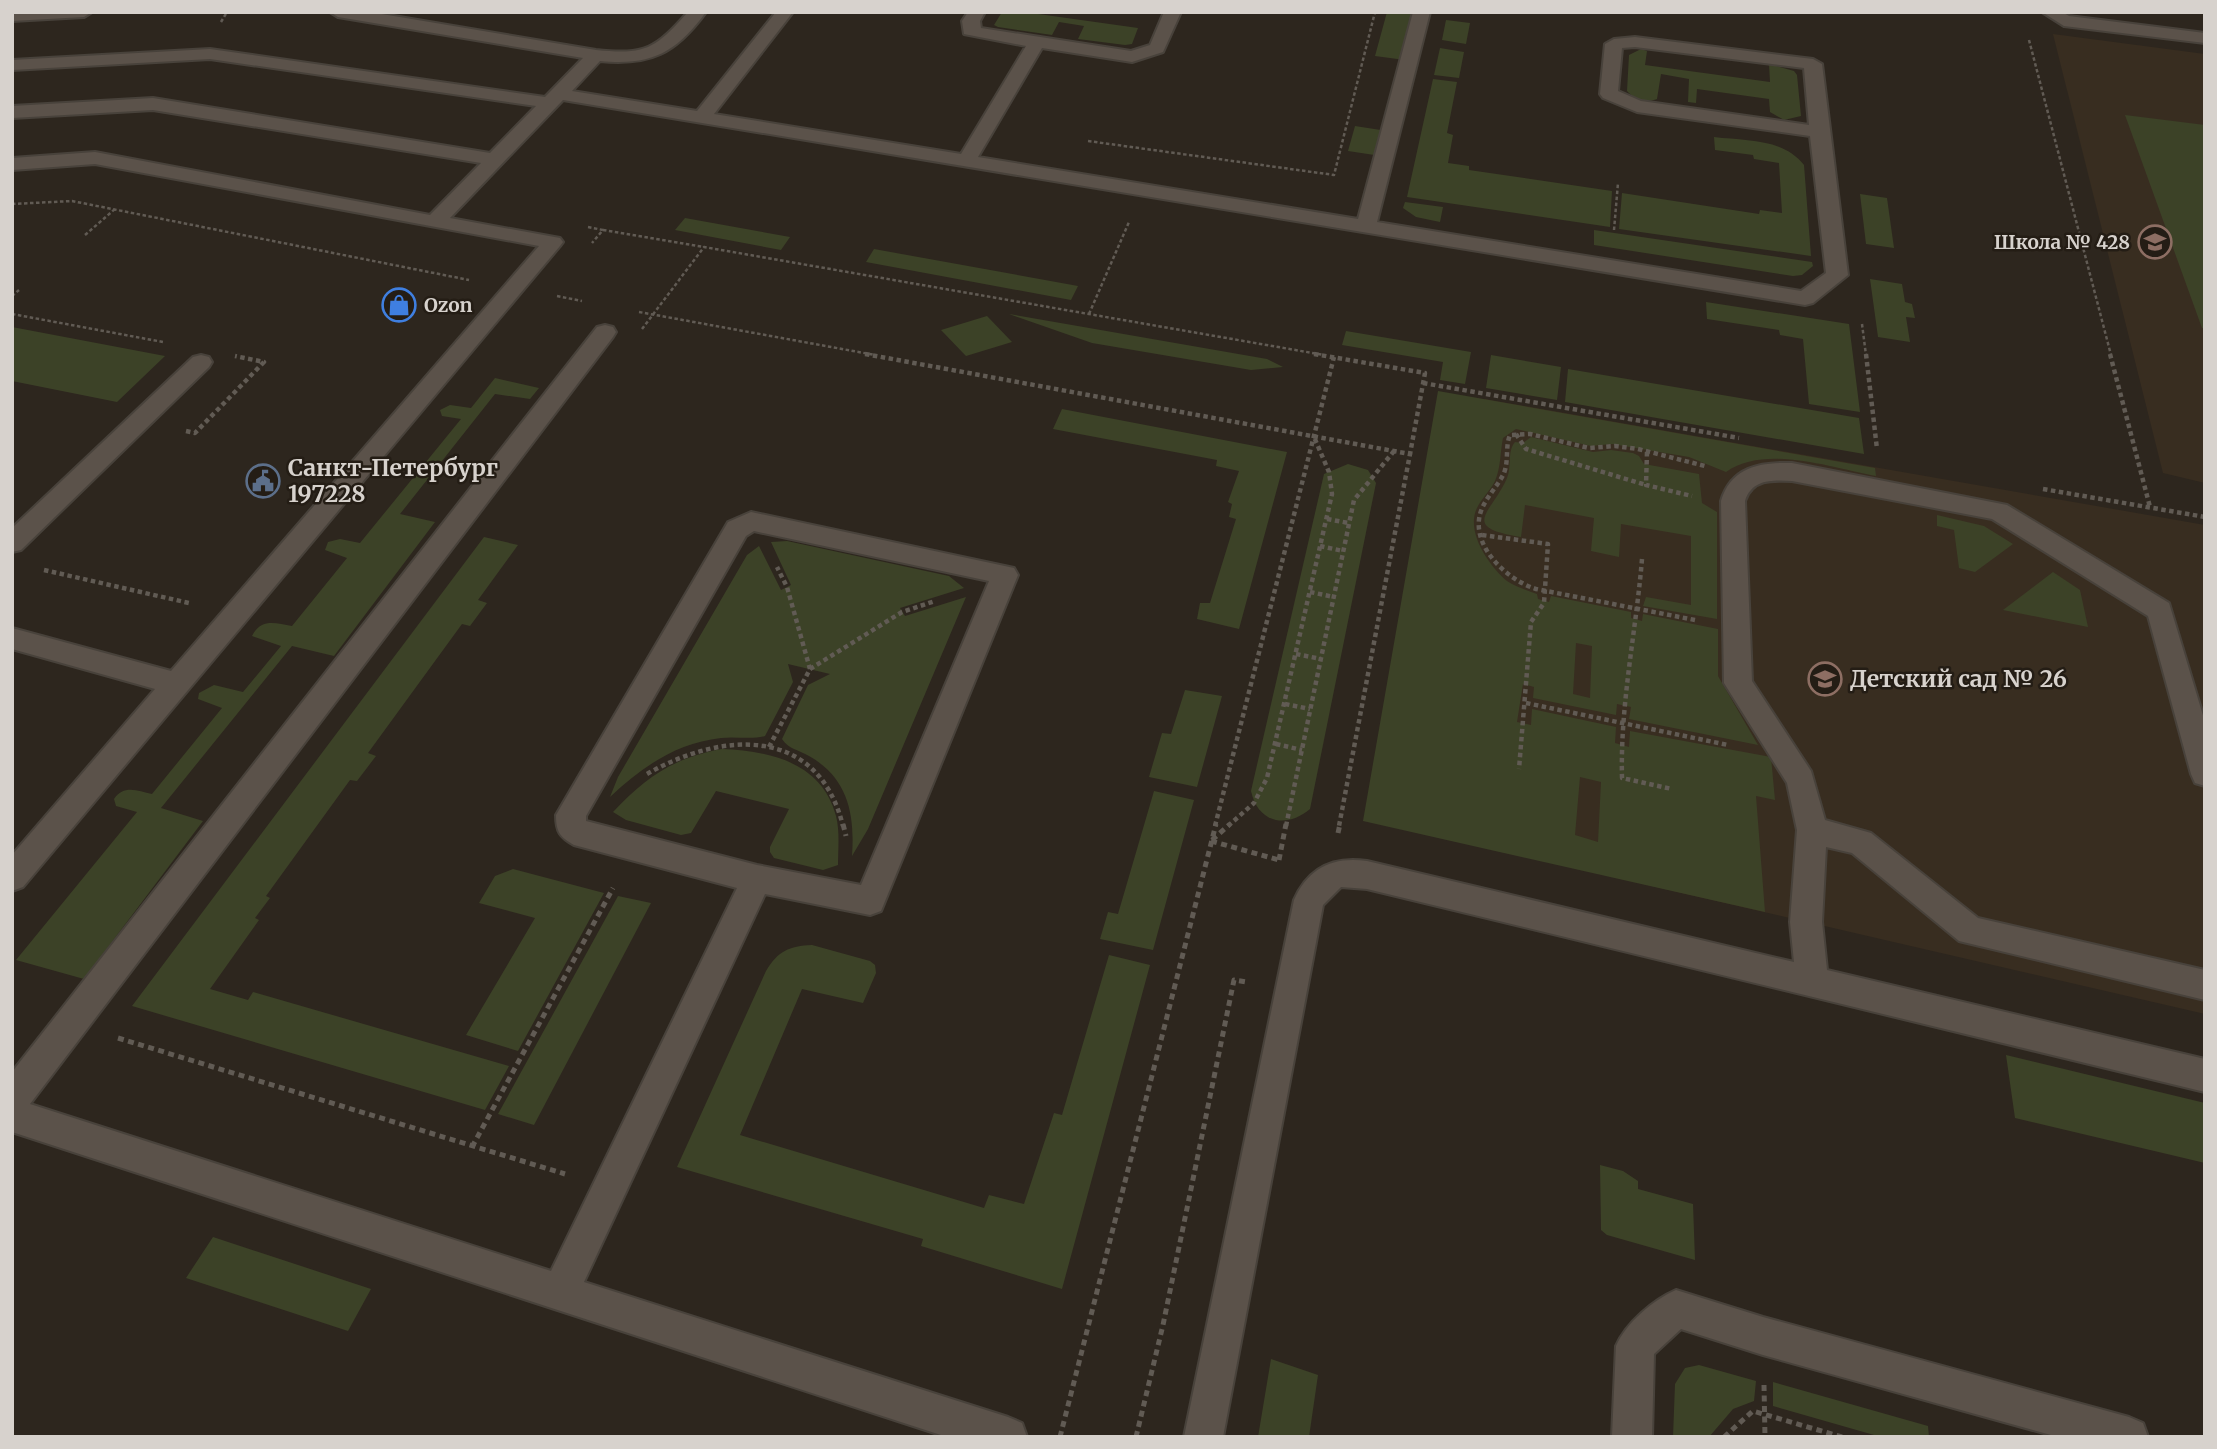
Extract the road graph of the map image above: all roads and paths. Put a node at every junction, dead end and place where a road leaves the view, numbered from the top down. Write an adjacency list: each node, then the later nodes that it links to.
1 (84, 12): 10 (lane)
2 (338, 12): 14 (lane)
3 (698, 12): 14 (lane)
4 (785, 12): 18 (lane)
5 (977, 12): 13 (lane)
6 (1173, 12): 13 (lane)
7 (1375, 12): 20 (path)
8 (1423, 12): 29 (lane)
9 (2050, 12): 11 (lane)
10 (12, 16)
11 (2205, 38)
12 (2029, 39): 59 (path)
13 (1036, 43): 22 (lane)
14 (596, 55): 16 (lane)
15 (12, 65): 16 (lane)
16 (554, 99): 18 (lane); 21 (lane)
17 (12, 112): 21 (lane)
18 (703, 117): 22 (lane)
19 (1819, 132): 19 (lane); 29 (lane)
20 (1078, 140)
21 (495, 160): 28 (lane)
22 (966, 161): 25 (lane)
23 (12, 164): 28 (lane)
24 (1618, 183): 31 (path)
25 (1143, 189): 29 (lane); 41 (path)
26 (12, 204): 27 (path)
27 (115, 209): 32 (path); 34 (path)
28 (435, 222): 34 (lane)
29 (1366, 225)
30 (603, 230): 33 (path)
31 (1614, 230)
32 (85, 235)
33 (704, 247): 40 (path); 41 (path)
34 (514, 288): 37 (path); 82 (lane)
35 (19, 290): 36 (path)
36 (12, 296)
37 (588, 302)
38 (627, 310): 40 (path)
39 (12, 314): 45 (path)
40 (653, 314): 44 (path); 50 (path)
41 (1089, 314): 46 (path)
42 (1862, 324): 52 (path)
43 (605, 332): 106 (lane)
44 (636, 337)
45 (172, 344)
46 (1334, 357): 48 (path); 50 (path)
47 (201, 362): 65 (lane)
48 (1423, 383): 51 (path); 55 (path)
49 (1516, 434): 54 (path); 57 (path); 64 (path)
50 (1313, 436): 53 (path); 62 (path); 96 (path)
51 (1745, 439)
52 (1878, 450)
53 (1394, 451): 55 (path); 63 (path)
54 (1647, 452): 56 (path); 57 (path)
55 (1410, 454): 98 (path)
56 (1740, 484): 60 (lane); 92 (lane)
57 (1646, 485): 60 (path)
58 (2042, 489): 59 (path)
59 (2150, 507): 61 (path)
60 (1734, 514): 77 (lane)
61 (2205, 517)
62 (1327, 519): 63 (path); 66 (path)
63 (1349, 523): 67 (path)
64 (1481, 535): 71 (path); 71 (path)
65 (12, 543)
66 (1320, 546): 67 (path); 72 (path)
67 (1344, 551): 73 (path)
68 (1642, 559): 76 (path)
69 (776, 565): 81 (path)
70 (39, 568): 75 (path)
71 (1545, 591): 76 (path); 83 (path)
72 (1310, 592): 73 (path); 79 (path)
73 (1334, 597): 80 (path)
74 (940, 600): 81 (path)
75 (201, 606)
76 (1637, 608): 77 (path); 86 (path)
77 (1737, 628): 90 (lane)
78 (12, 638): 82 (lane)
79 (1296, 654): 80 (path); 84 (path)
80 (1321, 659): 85 (path)
81 (810, 668): 88 (path)
82 (177, 684): 99 (lane)
83 (1526, 703): 86 (path); 91 (path)
84 (1285, 704): 85 (path); 87 (path)
85 (1310, 709): 89 (path)
86 (1623, 723): 90 (path); 94 (path)
87 (1276, 744): 89 (path); 96 (path)
88 (769, 747): 93 (path); 102 (path)
89 (1302, 750): 97 (path)
90 (1784, 753): 95 (lane)
91 (1519, 769)
92 (2205, 774)
93 (642, 779)
94 (1672, 789)
95 (1812, 830): 103 (lane); 104 (lane)
96 (1211, 841): 97 (path); 114 (path)
97 (1279, 860): 98 (path)
98 (1331, 874): 103 (lane); 105 (lane)
99 (12, 877)
100 (757, 879): 102 (lane); 102 (lane); 112 (lane)
101 (613, 888): 110 (path)
102 (849, 896)
103 (1812, 983): 107 (lane)
104 (2205, 985)
105 (1292, 990): 115 (path); 116 (lane)
106 (70, 1023): 108 (lane); 110 (path)
107 (2205, 1076)
108 (12, 1099)
109 (12, 1115): 112 (lane)
110 (472, 1147): 111 (path)
111 (523, 1163)
112 (560, 1293): 113 (lane)
113 (1008, 1437)
114 (1059, 1437)
115 (1136, 1437)
116 (1203, 1437)
117 (1632, 1437): 120 (lane)
118 (1724, 1437): 119 (path)
119 (1842, 1437)
120 (2129, 1437)

